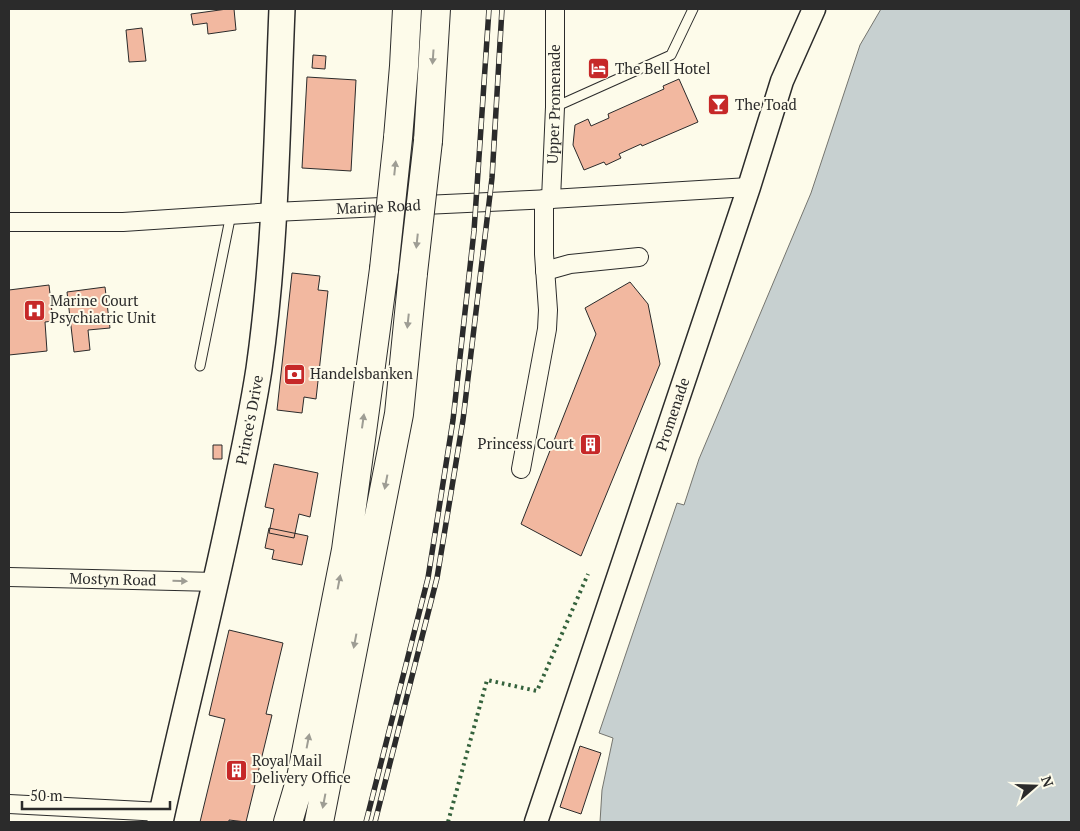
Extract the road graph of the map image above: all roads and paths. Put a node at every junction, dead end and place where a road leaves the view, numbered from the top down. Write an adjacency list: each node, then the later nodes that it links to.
1 (282, 9): 12 (main road, Prince's Drive)
2 (398, 9): 8 (highway)
3 (407, 9): 8 (highway)
4 (436, 9): 24 (highway, one-way to 24, bridge)
5 (555, 9): 9 (street, Upper Promenade)
6 (692, 9): 9 (lane)
7 (814, 9): 10 (street, Promenade)
8 (404, 66): 23 (highway, one-way to 8, bridge)
9 (555, 107): 11 (street, Upper Promenade)
10 (749, 187): 11 (street, Marine Road); 25 (street, Promenade)
11 (548, 199): 12 (street, Marine Road); 16 (street, Upper Promenade)
12 (274, 212): 13 (street, Marine Road); 20 (main road, Prince's Drive)
13 (232, 214): 14 (street, Marine Road); 17 (lane)
14 (9, 222)
15 (639, 257): 16 (street)
16 (545, 271): 18 (street, Upper Promenade)
17 (200, 366)
18 (521, 468)
19 (9, 577): 20 (street, Mostyn Road, one-way to 20)
20 (216, 582): 22 (main road, Prince's Drive)
21 (9, 804): 22 (street)
22 (161, 817)
23 (288, 822)
24 (319, 822)
25 (536, 822)

